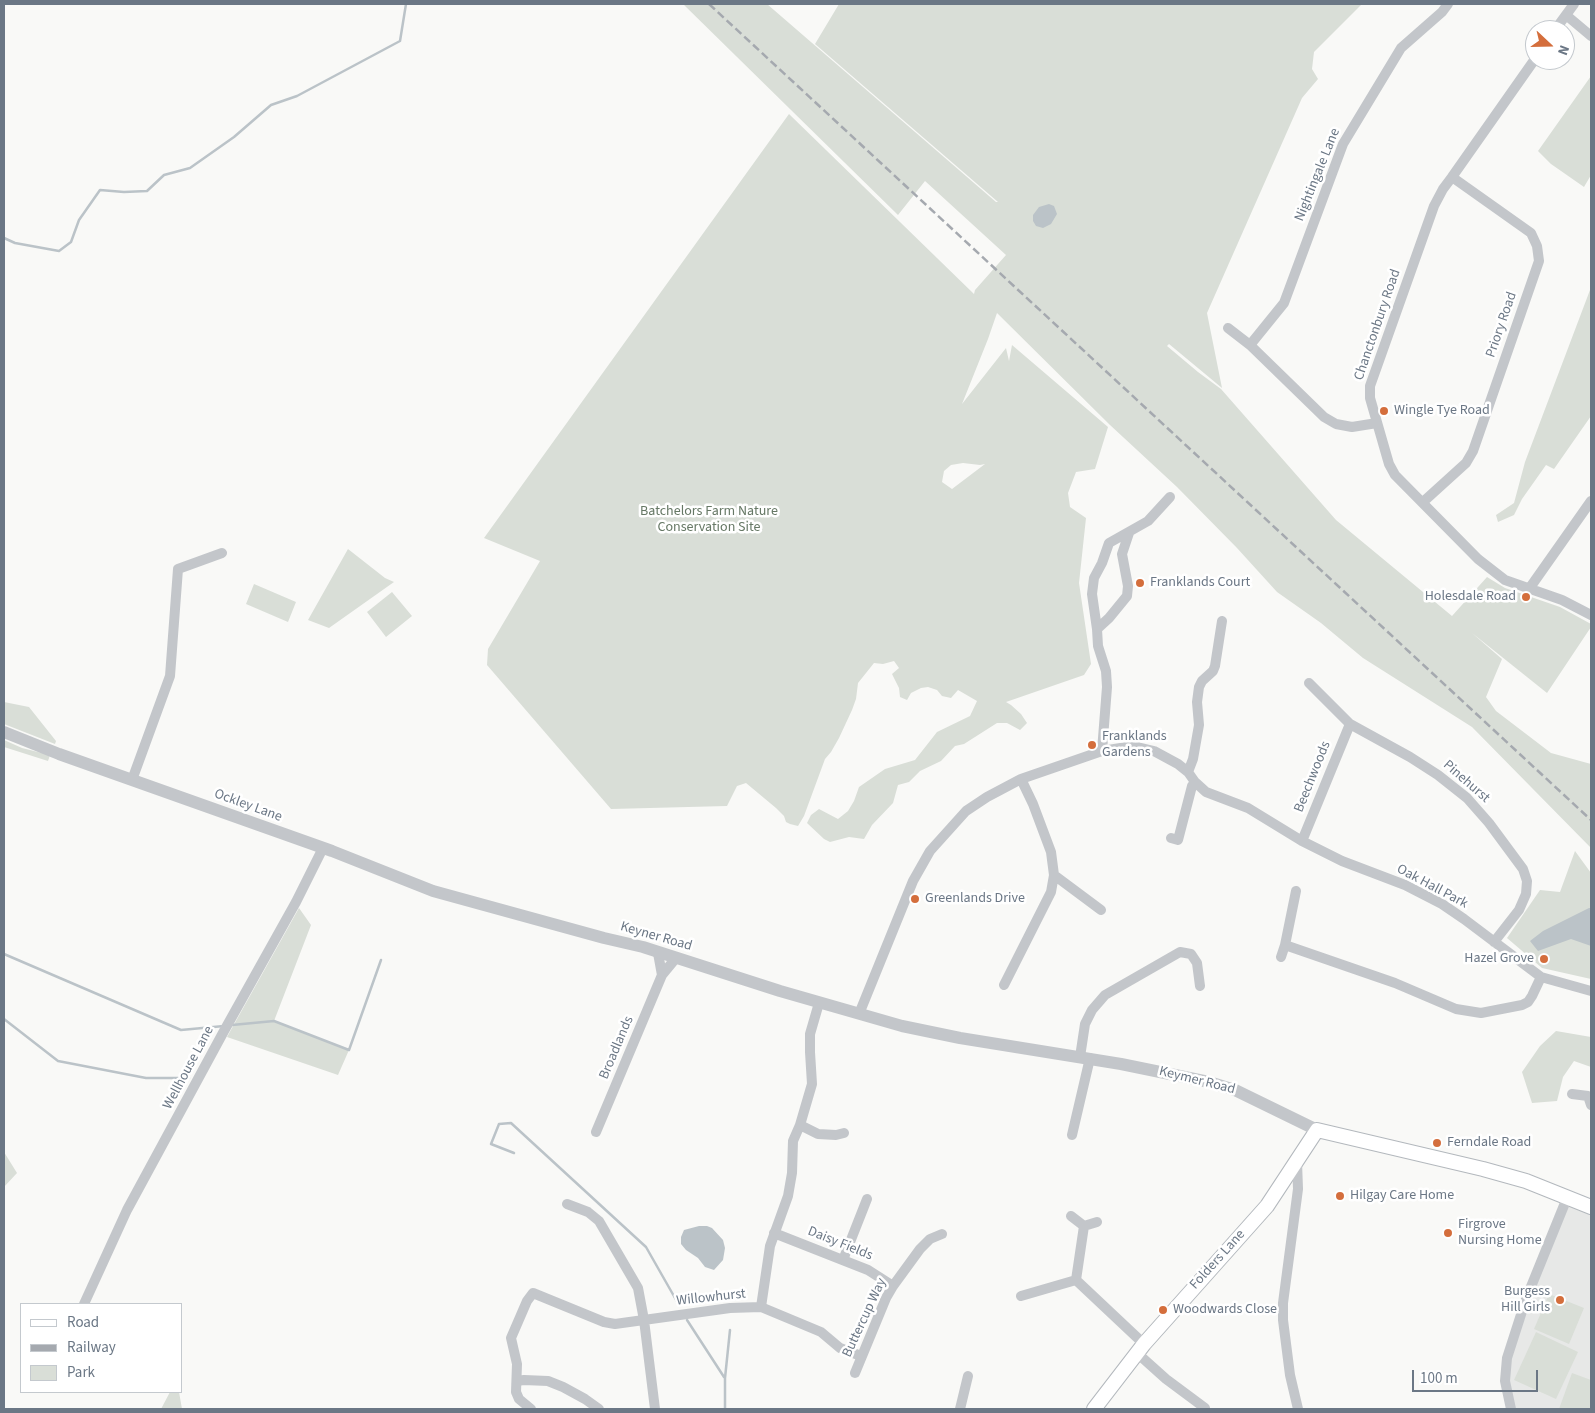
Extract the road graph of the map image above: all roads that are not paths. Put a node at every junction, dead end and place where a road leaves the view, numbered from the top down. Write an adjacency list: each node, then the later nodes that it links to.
1 (1448, 4): 9 (street, Nightingale Lane)
2 (1574, 4): 3 (street)
3 (1566, 15): 4 (street); 5 (street)
4 (1562, 20)
5 (1591, 36)
6 (1527, 70): 7 (street, Chanctonbury Road)
7 (1452, 177): 10 (street, Chanctonbury Road); 13 (street, Priory Road)
8 (1228, 328): 9 (street)
9 (1250, 345): 10 (street)
10 (1377, 423): 13 (street, Chanctonbury Road)
11 (1170, 496): 14 (street)
12 (1591, 501): 18 (street)
13 (1424, 502): 18 (street, Chanctonbury Road)
14 (1129, 533): 15 (street); 17 (street)
15 (1124, 550): 17 (street); 21 (street)
16 (222, 553): 28 (street)
17 (1102, 562): 21 (street)
18 (1529, 589): 19 (street, Chanctonbury Road)
19 (1591, 615)
20 (1222, 621): 26 (street)
21 (1097, 629): 25 (street)
22 (1308, 683): 23 (street, Pinehurst)
23 (1350, 724): 31 (street, Beechwoods); 37 (street, Pinehurst)
24 (4, 732): 28 (street, Ockley Lane)
25 (1102, 751): 26 (street); 27 (street)
26 (1188, 772): 29 (street)
27 (1021, 779): 33 (street); 48 (street)
28 (132, 780): 32 (street, Ockley Lane)
29 (1195, 782): 30 (street); 31 (street, Oak Hall Park)
30 (1171, 838)
31 (1302, 841): 37 (street, Oak Hall Park)
32 (323, 848): 35 (street, Ockley Lane); 71 (street, Wellhouse Lane)
33 (1054, 874): 36 (street); 44 (street)
34 (1296, 891): 38 (street)
35 (483, 905): 39 (street, Keyner Road)
36 (1101, 910)
37 (1494, 942): 43 (street, Oak Hall Park)
38 (1285, 945): 40 (street); 43 (street)
39 (658, 953): 41 (street, Keyner Road); 42 (street)
40 (1281, 957)
41 (676, 958): 42 (street, Broadlands); 47 (street, Keyner Road)
42 (662, 975): 54 (street, Broadlands)
43 (1541, 976): 46 (street, Oak Hall Park)
44 (1004, 986)
45 (1200, 986): 49 (street)
46 (1591, 991)
47 (819, 1002): 48 (street, Keymer Road); 52 (street, Willowhurst)
48 (859, 1014): 49 (street, Keymer Road)
49 (1085, 1058): 53 (street, Keymer Road); 56 (street)
50 (1572, 1094): 51 (street)
51 (1591, 1105)
52 (800, 1125): 55 (street); 65 (street, Willowhurst)
53 (1317, 1130): 57 (main road, Folders Lane); 58 (main road, Keymer Road)
54 (596, 1132)
55 (844, 1133)
56 (1072, 1135)
57 (1297, 1162): 74 (main road, Folders Lane); 85 (street)
58 (1567, 1198): 61 (main road, Keymer Road); 86 (street)
59 (868, 1199): 67 (street)
60 (566, 1204): 73 (street)
61 (1591, 1207)
62 (1071, 1216): 64 (street)
63 (1097, 1222): 64 (street)
64 (1084, 1226): 68 (street)
65 (774, 1232): 67 (street, Daisy Fields); 72 (street, Willowhurst)
66 (942, 1234): 69 (street, Buttercup Way)
67 (843, 1260): 69 (street, Daisy Fields)
68 (1076, 1280): 70 (street); 74 (street)
69 (893, 1286): 75 (street, Buttercup Way)
70 (1021, 1296)
71 (84, 1303)
72 (761, 1307): 73 (street, Willowhurst); 75 (street)
73 (644, 1320): 78 (street, Willowhurst); 81 (street)
74 (1141, 1349): 83 (main road, Folders Lane); 84 (street)
75 (861, 1356): 76 (street, Buttercup Way)
76 (855, 1372)
77 (968, 1376): 82 (street)
78 (517, 1381): 79 (street); 80 (street)
79 (531, 1409)
80 (599, 1409)
81 (655, 1409)
82 (960, 1409)
83 (1094, 1409)
84 (1204, 1409)
85 (1298, 1409)
86 (1511, 1409)

